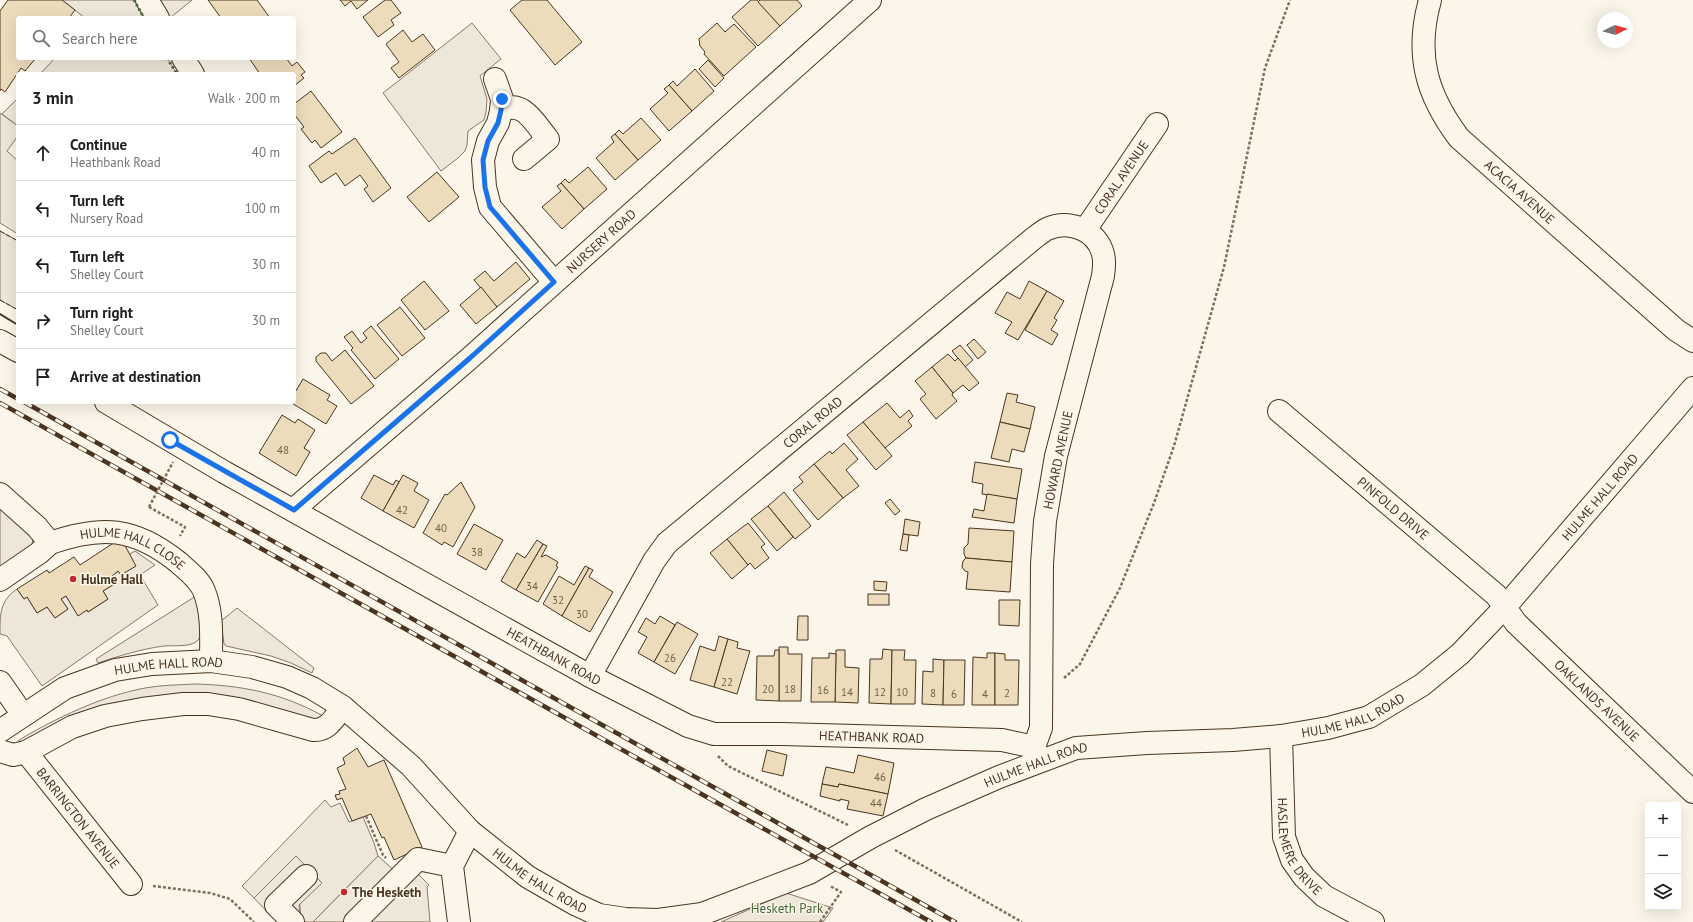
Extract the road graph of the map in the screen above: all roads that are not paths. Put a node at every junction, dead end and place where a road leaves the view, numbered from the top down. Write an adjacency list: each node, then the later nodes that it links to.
1 (147, 0): 4 (street)
2 (870, 0): 12 (street, NURSERY ROAD)
3 (1430, 0): 14 (street, ACACIA AVENUE)
4 (157, 16)
5 (184, 60): 6 (street)
6 (192, 72)
7 (495, 79): 8 (street)
8 (501, 110): 10 (street); 12 (street)
9 (1157, 124): 11 (street, CORAL AVENUE)
10 (524, 159)
11 (1085, 230): 25 (street, CORAL ROAD); 33 (street, HOWARD AVENUE)
12 (554, 282): 20 (street, NURSERY ROAD)
13 (0, 341): 15 (street)
14 (1693, 341)
15 (16, 350)
16 (1693, 388): 23 (street, HULME HALL ROAD)
17 (109, 404): 20 (street, HEATHBANK ROAD)
18 (1279, 411): 23 (street, PINFOLD DRIVE)
19 (0, 494): 21 (street)
20 (294, 510): 25 (street, HEATHBANK ROAD)
21 (50, 543): 22 (street); 24 (street, HULME HALL CLOSE)
22 (0, 580)
23 (1505, 607): 30 (street, HULME HALL ROAD); 34 (street, OAKLANDS AVENUE)
24 (212, 661): 27 (street, HULME HALL ROAD); 28 (street, HULME HALL ROAD)
25 (590, 676): 33 (street, HEATHBANK ROAD)
26 (0, 682): 28 (street)
27 (343, 707): 32 (street); 35 (street, HULME HALL ROAD)
28 (23, 715): 29 (street, HULME HALL ROAD)
29 (0, 730)
30 (1281, 736): 33 (street, HULME HALL ROAD); 42 (street, HASLEMERE DRIVE)
31 (0, 751): 32 (street)
32 (26, 752): 38 (street, BARRINGTON AVENUE)
33 (1037, 754): 35 (street, HULME HALL ROAD)
34 (1693, 792)
35 (470, 831): 36 (street)
36 (452, 866): 40 (street); 41 (street)
37 (306, 876): 39 (street)
38 (131, 884)
39 (293, 922)
40 (355, 922)
41 (459, 922)
42 (1373, 922)

